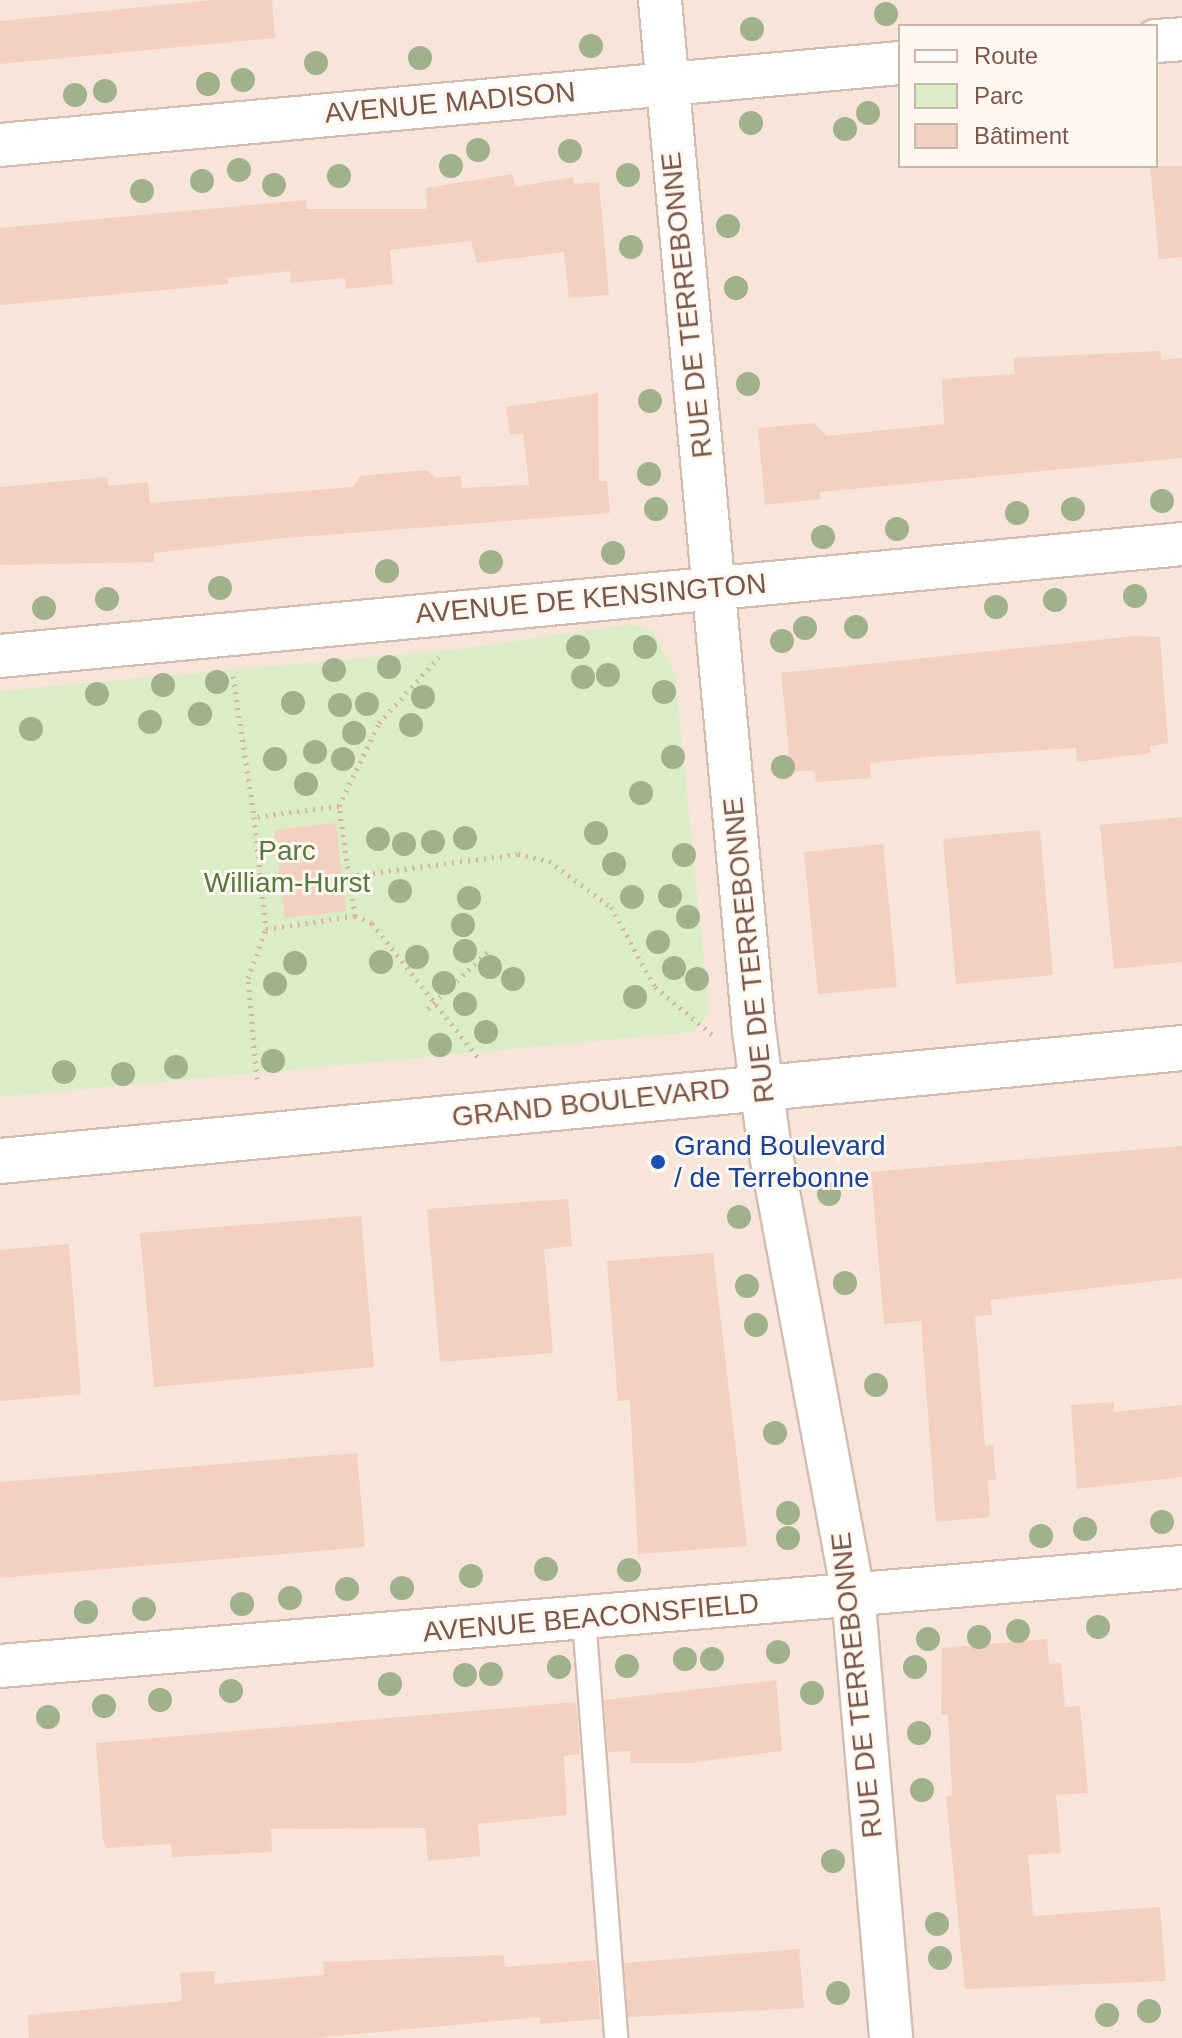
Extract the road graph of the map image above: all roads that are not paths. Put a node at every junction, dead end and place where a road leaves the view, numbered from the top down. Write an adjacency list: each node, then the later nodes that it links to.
1 (660, 0): 5 (street, RUE DE TERREBONNE)
2 (1182, 39): 3 (street)
3 (1158, 41)
4 (898, 63): 5 (street, AVENUE MADISON)
5 (665, 83): 6 (street, AVENUE MADISON); 8 (street, RUE DE TERREBONNE)
6 (0, 145)
7 (1182, 544): 8 (street, AVENUE DE KENSINGTON)
8 (715, 587): 9 (street, AVENUE DE KENSINGTON); 11 (street, RUE DE TERREBONNE)
9 (0, 656)
10 (1182, 1048): 11 (street, GRAND BOULEVARD)
11 (761, 1086): 12 (street, GRAND BOULEVARD); 14 (street, RUE DE TERREBONNE)
12 (0, 1161)
13 (1182, 1567): 14 (street, AVENUE BEACONSFIELD)
14 (853, 1593): 15 (street, AVENUE BEACONSFIELD); 18 (street, RUE DE TERREBONNE)
15 (584, 1619): 16 (street, AVENUE BEACONSFIELD); 17 (lane)
16 (0, 1666)
17 (616, 2038)
18 (891, 2038)

